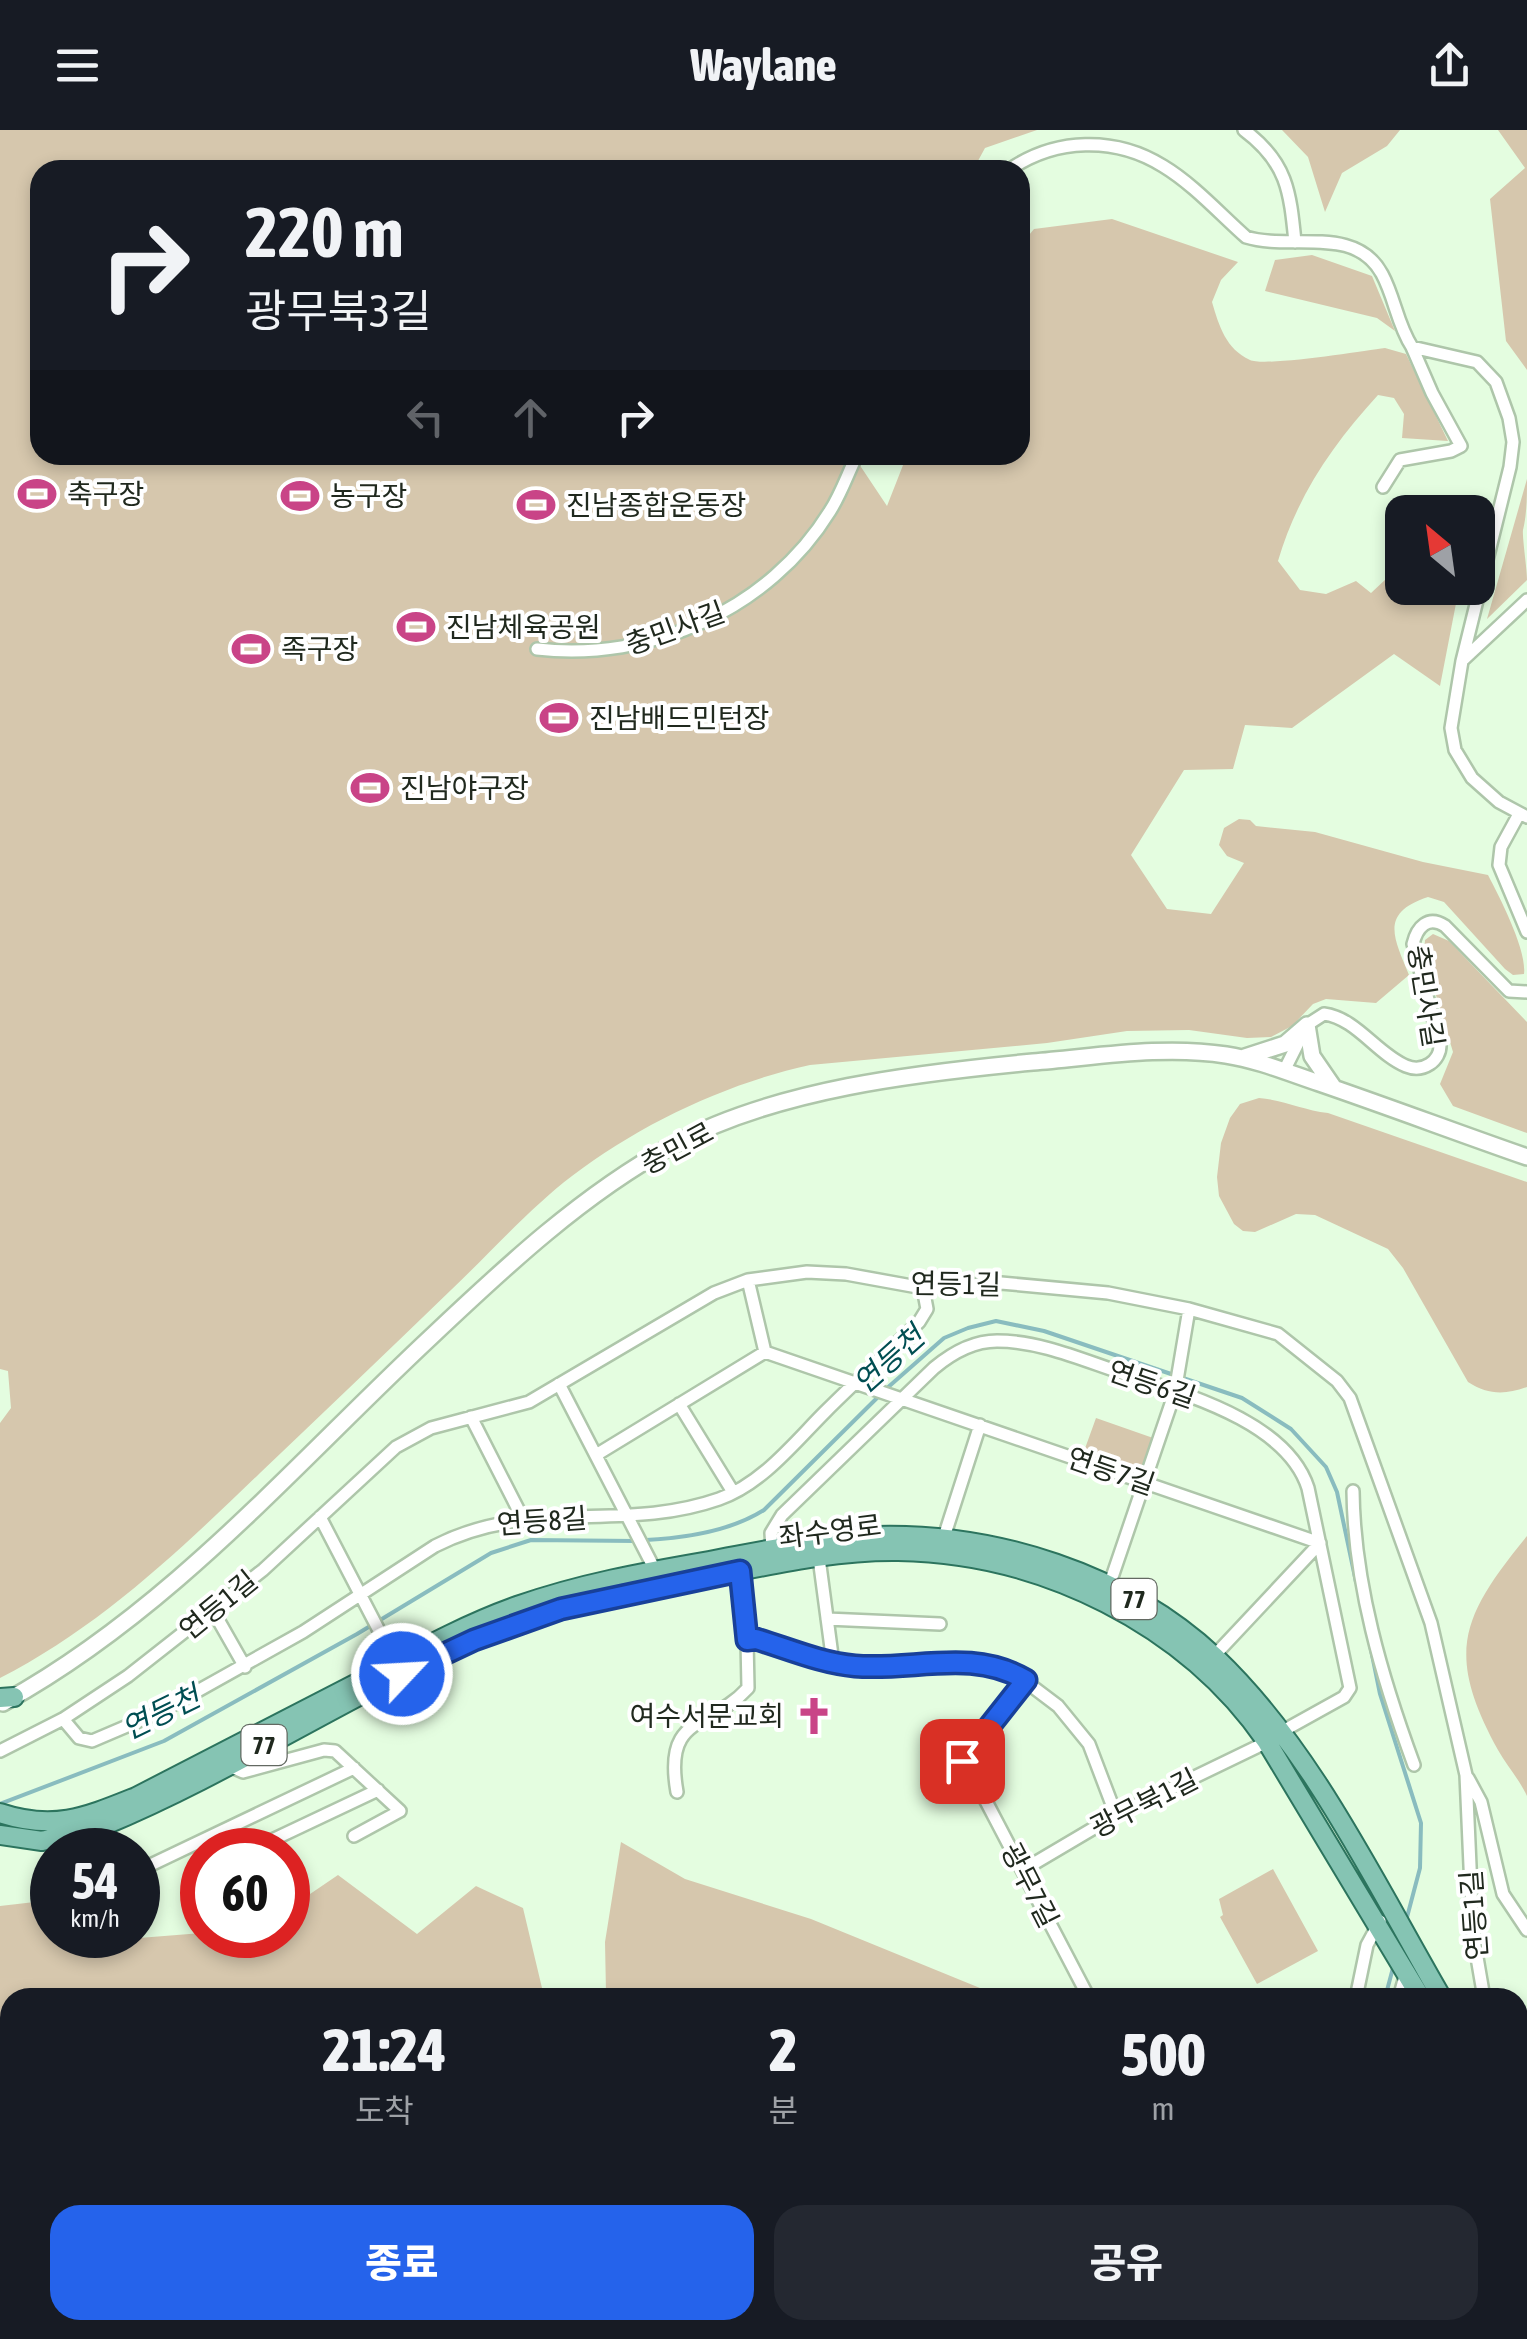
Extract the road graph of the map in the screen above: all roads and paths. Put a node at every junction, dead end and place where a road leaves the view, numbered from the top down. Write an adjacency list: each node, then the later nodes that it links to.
1 (1244, 130): 3 (street)
2 (1026, 160): 3 (street)
3 (1295, 242): 4 (street)
4 (1412, 347): 6 (street); 9 (street)
5 (852, 465): 8 (street, 충민사길)
6 (1383, 487)
7 (1527, 600): 9 (street)
8 (537, 649)
9 (1462, 661): 10 (street)
10 (1523, 816): 11 (street)
11 (1527, 932)
12 (1527, 992): 13 (street, 충민사길)
13 (1307, 1025): 14 (street); 15 (street); 16 (street)
14 (1242, 1058): 15 (street, 충민로); 53 (street, 충민로)
15 (1284, 1072): 16 (street, 충민로)
16 (1334, 1088): 17 (street, 충민로)
17 (1527, 1158)
18 (748, 1280): 19 (street, 연등1길); 21 (street); 23 (street, 연등1길)
19 (923, 1288): 20 (street, 연등1길); 22 (street, 연등8길)
20 (1190, 1309): 24 (street); 60 (street, 연등1길)
21 (766, 1352): 22 (street); 26 (street)
22 (855, 1382): 25 (street, 연등7길); 32 (street, 연등8길)
23 (559, 1384): 27 (street, 연등1길); 29 (street)
24 (1175, 1392): 25 (street, 연등6길); 30 (street); 37 (street, 연등6길)
25 (903, 1398): 28 (street, 연등7길); 38 (street, 연등6길)
26 (679, 1404): 29 (street); 32 (street)
27 (471, 1417): 34 (street, 연등1길); 35 (street)
28 (980, 1425): 30 (street, 연등7길); 36 (street)
29 (596, 1455): 33 (street)
30 (1144, 1483): 37 (street, 연등7길); 42 (street)
31 (1353, 1490): 58 (street)
32 (733, 1492): 33 (street, 연등8길)
33 (627, 1516): 35 (street, 연등8길); 40 (street)
34 (320, 1517): 43 (street); 44 (street, 연등1길)
35 (523, 1519): 43 (street, 연등8길)
36 (944, 1538): 38 (main road, 좌수영로 / 77); 42 (main road, 좌수영로 / 77)
37 (1320, 1543): 48 (street); 55 (street, 연등6길)
38 (781, 1553): 39 (main road, 좌수영로 / 77); 40 (main road, 좌수영로 / 77); 41 (main road, 좌수영로 / 77)
39 (819, 1558): 45 (street); 55 (main road, 좌수영로 / 77)
40 (653, 1567): 49 (main road, 좌수영로 / 77)
41 (740, 1571): 47 (street); 49 (main road, 좌수영로 / 77)
42 (1108, 1586): 48 (main road, 좌수영로 / 77)
43 (360, 1595): 49 (street); 51 (street, 연등8길)
44 (212, 1609): 51 (street); 54 (street, 연등1길)
45 (827, 1619): 46 (street); 50 (street)
46 (940, 1624)
47 (747, 1640): 50 (street); 62 (street)
48 (1214, 1656): 55 (main road, 좌수영로 / 77)
49 (395, 1662): 57 (main road, 좌수영로 / 77); 63 (main road, 좌수영로 / 77)
50 (833, 1663): 52 (street)
51 (245, 1667): 54 (street, 연등8길)
52 (1026, 1680): 64 (street); 69 (street, 광무7길)
53 (5, 1700)
54 (63, 1719): 56 (street, 연등1길)
55 (1274, 1737): 64 (street, 광무북1길); 70 (main road, 좌수영로 / 77); 71 (main road, 좌수영로 / 77)
56 (0, 1752)
57 (226, 1764): 59 (street); 66 (main road, 좌수영로 / 77)
58 (1414, 1765)
59 (354, 1768): 61 (street); 68 (street)
60 (1466, 1775): 72 (street); 79 (street, 연등1길)
61 (378, 1790): 65 (street); 67 (street)
62 (677, 1792)
63 (0, 1813)
64 (1116, 1815): 69 (street, 광무북1길)
65 (298, 1828)
66 (0, 1835)
67 (354, 1836)
68 (160, 1861)
69 (1023, 1870): 74 (street, 광무7길)
70 (1388, 1906): 71 (street); 78 (main road, 좌수영로)
71 (1378, 1925): 73 (main road, 좌수영로); 75 (street)
72 (1527, 1930)
73 (1406, 1973): 76 (street); 77 (main road)
74 (1084, 1988)
75 (1358, 1988)
76 (1402, 1988)
77 (1415, 1988)
78 (1436, 1988)
79 (1482, 1988)

